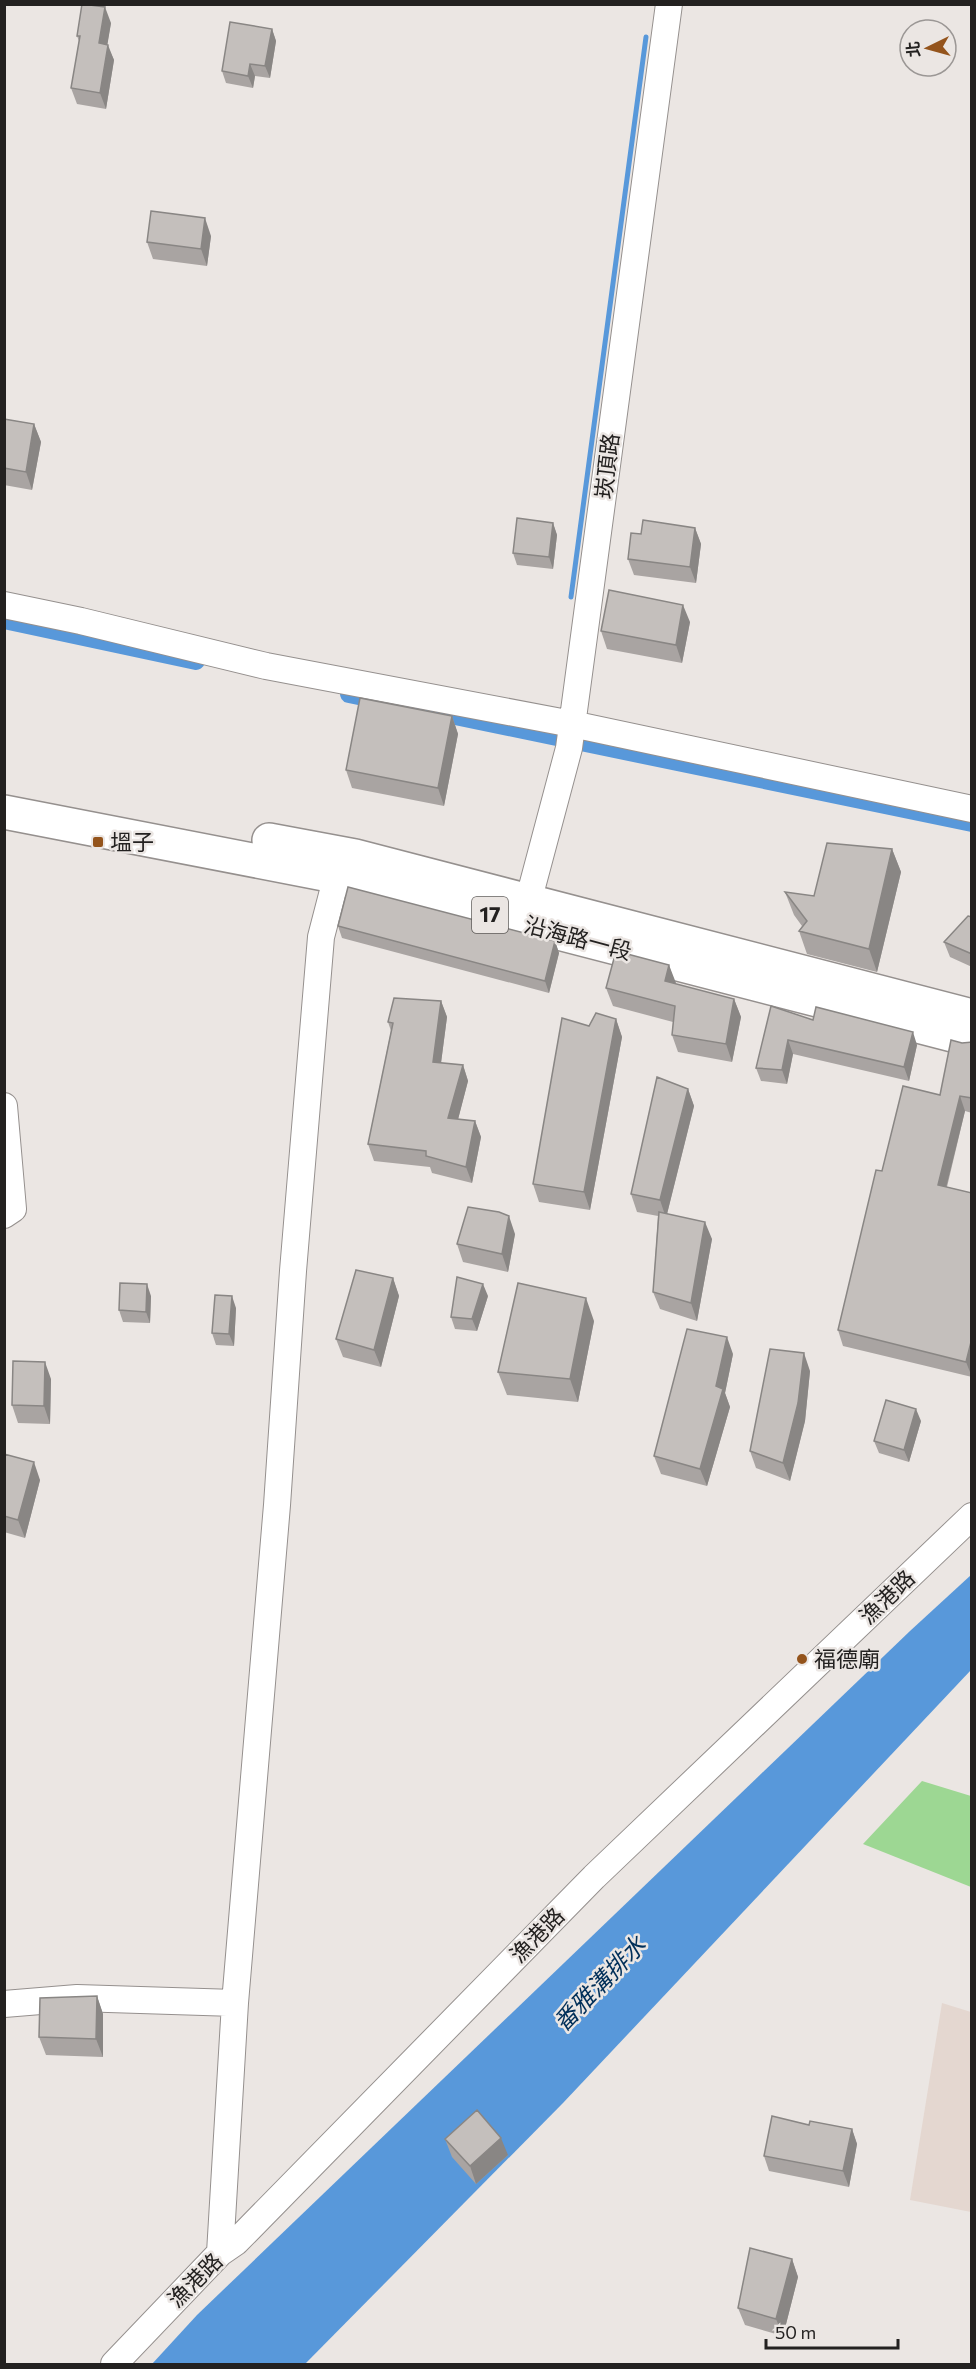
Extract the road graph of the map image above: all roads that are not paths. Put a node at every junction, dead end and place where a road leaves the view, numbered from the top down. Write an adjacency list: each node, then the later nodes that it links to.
1 (669, 4): 3 (street, 崁頂路)
2 (4, 604): 3 (street)
3 (572, 724): 5 (street); 8 (street, 崁頂路)
4 (4, 792): 7 (main road, 沿海路一段 / 17)
5 (972, 810)
6 (4, 812): 7 (main road, 沿海路一段 / 17)
7 (340, 865): 8 (main road, 沿海路一段 / 17); 15 (street)
8 (525, 912): 9 (main road, 沿海路一段 / 17)
9 (841, 994): 10 (main road, 沿海路一段 / 17); 11 (main road, 沿海路一段 / 17)
10 (972, 1016)
11 (972, 1040)
12 (4, 1106): 13 (street)
13 (4, 1215)
14 (972, 1516): 17 (street, 漁港路)
15 (235, 2003): 16 (street); 17 (street)
16 (4, 2004)
17 (220, 2253): 18 (street, 漁港路)
18 (114, 2364)

